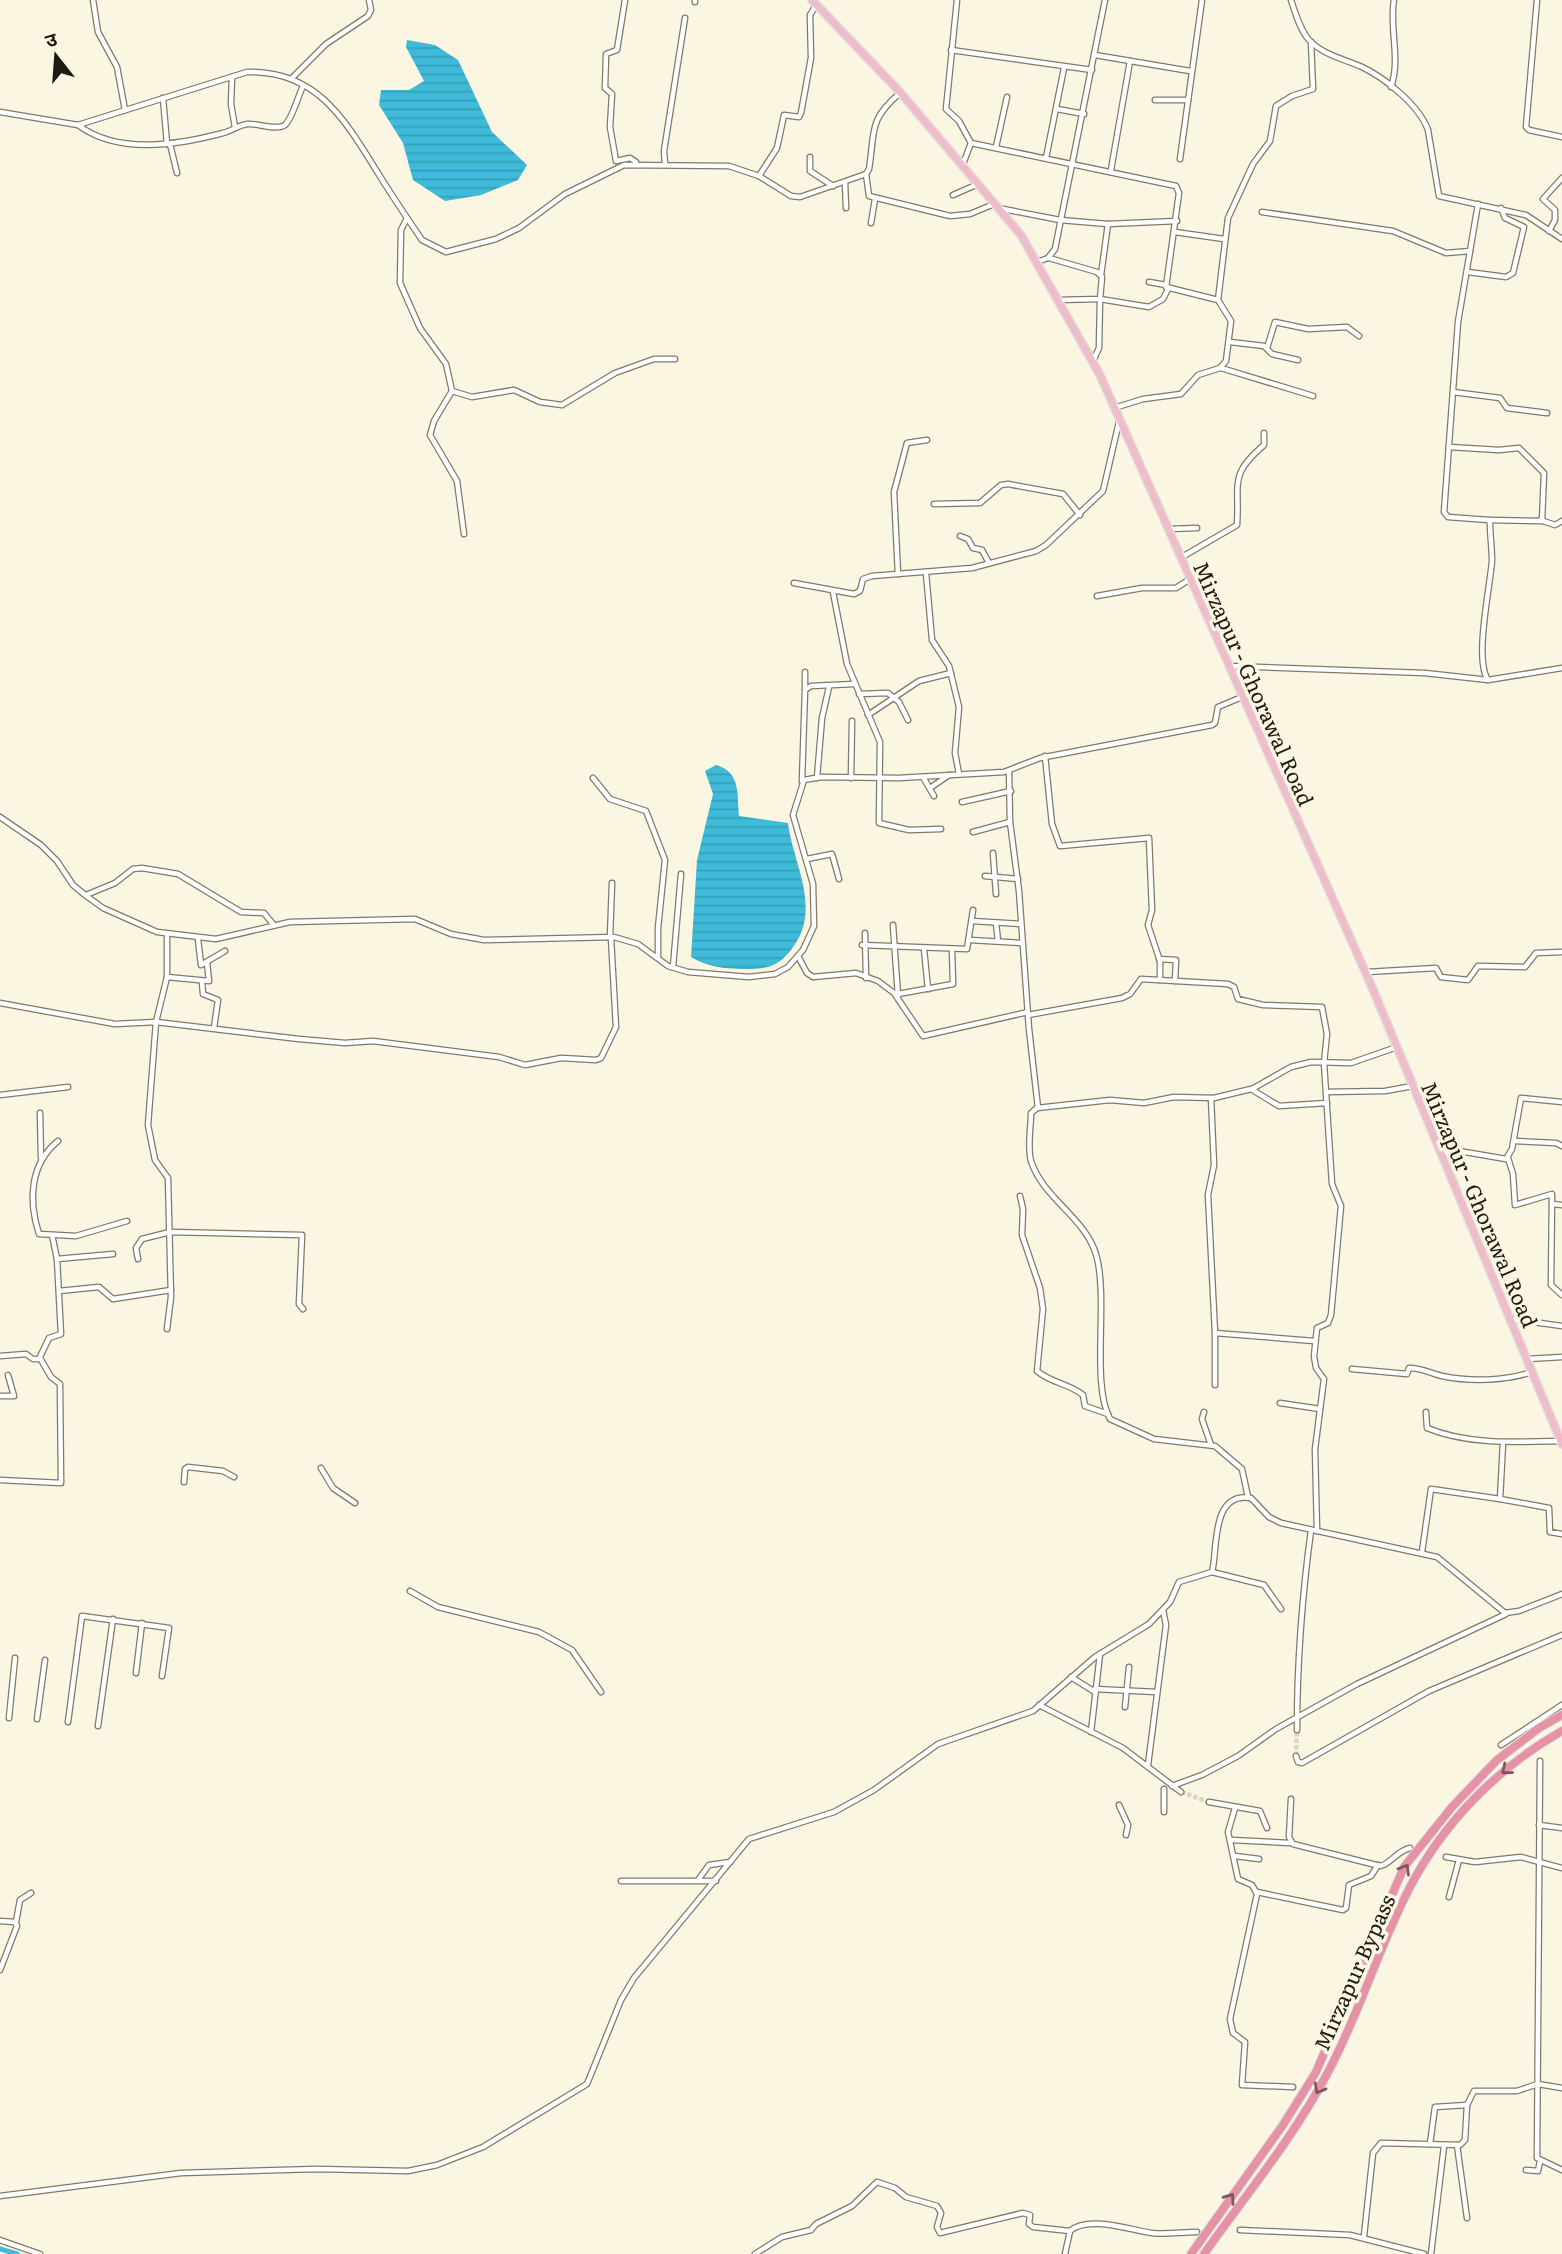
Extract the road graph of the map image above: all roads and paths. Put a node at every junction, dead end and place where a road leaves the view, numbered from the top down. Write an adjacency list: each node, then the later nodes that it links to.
1 (93, 0): 29 (street)
2 (369, 0): 20 (street)
3 (625, 0): 41 (street)
4 (957, 0): 13 (street)
5 (1105, 0): 14 (street)
6 (1202, 0): 18 (street)
7 (1292, 0): 12 (street)
8 (1394, 0): 22 (street)
9 (1537, 0): 34 (street)
10 (814, 2): 23 (main road, Mirzapur - Ghorawal Road); 48 (street)
11 (685, 18): 43 (street)
12 (1311, 42): 22 (street); 67 (street)
13 (951, 50): 16 (street); 35 (street)
14 (1095, 55): 15 (street); 17 (street)
15 (1130, 61): 18 (street); 45 (street)
16 (1064, 68): 17 (street); 28 (street)
17 (1092, 70): 31 (street)
18 (1190, 71): 27 (street)
19 (232, 76): 20 (street); 25 (street); 33 (street)
20 (292, 78): 21 (street)
21 (303, 86): 33 (street); 60 (street)
22 (1391, 87): 55 (street)
23 (900, 92): 44 (main road, Mirzapur - Ghorawal Road); 47 (street)
24 (1007, 97): 37 (street)
25 (163, 98): 29 (street); 36 (street)
26 (1155, 100): 27 (street)
27 (1188, 100): 40 (street)
28 (1057, 109): 31 (street); 39 (street)
29 (125, 110): 32 (street)
30 (0, 112): 32 (street)
31 (1084, 114): 42 (street)
32 (78, 125): 36 (street)
33 (235, 127): 36 (street)
34 (1562, 136)
35 (971, 143): 37 (street); 44 (street)
36 (169, 144): 46 (street)
37 (996, 147): 39 (street)
38 (810, 157): 52 (street)
39 (1046, 158): 42 (street)
40 (1180, 159)
41 (637, 163): 43 (street); 60 (street)
42 (1073, 163): 45 (street); 61 (street)
43 (665, 164): 48 (street)
44 (963, 164): 51 (main road, Mirzapur - Ghorawal Road)
45 (1111, 170): 62 (street)
46 (177, 173)
47 (866, 174): 50 (street); 54 (street)
48 (759, 176): 52 (street)
49 (1562, 178): 65 (street)
50 (845, 182): 52 (street); 57 (street)
51 (979, 184): 53 (street); 56 (main road, Mirzapur - Ghorawal Road)
52 (834, 187)
53 (953, 195)
54 (875, 199): 56 (street); 63 (street)
55 (1478, 204): 58 (street); 69 (street)
56 (997, 206): 61 (street); 71 (main road, Mirzapur - Ghorawal Road)
57 (846, 208)
58 (1501, 208): 65 (street); 72 (street)
59 (1262, 212): 69 (street)
60 (407, 217): 86 (street)
61 (1060, 220): 64 (street); 70 (street)
62 (1177, 220): 64 (street); 66 (street)
63 (871, 223)
64 (1108, 224): 73 (street)
65 (1549, 231): 68 (street)
66 (1175, 232): 67 (street); 75 (street)
67 (1224, 239): 78 (street)
68 (1562, 239)
69 (1470, 251): 72 (street)
70 (1048, 258): 71 (street); 73 (street)
71 (1037, 262): 77 (main road, Mirzapur - Ghorawal Road)
72 (1468, 272): 87 (street)
73 (1101, 275): 76 (street)
74 (1149, 282): 75 (street)
75 (1167, 287): 76 (street); 78 (street)
76 (1100, 299): 77 (street); 84 (street)
77 (1057, 300): 84 (main road, Mirzapur - Ghorawal Road)
78 (1218, 300): 80 (street)
79 (1359, 336): 81 (street)
80 (1230, 342): 81 (street); 85 (street)
81 (1267, 348): 83 (street)
82 (675, 359): 86 (street)
83 (1298, 360)
84 (1093, 361): 89 (main road, Mirzapur - Ghorawal Road)
85 (1220, 368): 88 (street); 89 (street)
86 (452, 391): 102 (street)
87 (1453, 392): 90 (street); 94 (street)
88 (1313, 396)
89 (1114, 408): 91 (main road, Mirzapur - Ghorawal Road)
90 (1547, 413)
91 (1119, 421): 96 (street); 101 (main road, Mirzapur - Ghorawal Road)
92 (1264, 433): 104 (street)
93 (927, 440): 107 (street)
94 (1449, 447): 97 (street); 98 (street)
95 (934, 504): 96 (street)
96 (1080, 515): 105 (street)
97 (1489, 520): 98 (street); 116 (street)
98 (1539, 520): 99 (street)
99 (1562, 521)
100 (1197, 528): 101 (street)
101 (1168, 529): 104 (main road, Mirzapur - Ghorawal Road)
102 (464, 534)
103 (960, 536): 105 (street)
104 (1181, 557): 108 (main road, Mirzapur - Ghorawal Road)
105 (989, 563): 106 (street)
106 (926, 572): 107 (street); 115 (street)
107 (898, 574): 110 (street)
108 (1190, 579): 111 (street); 112 (main road, Mirzapur - Ghorawal Road)
109 (794, 583): 110 (street)
110 (833, 592): 117 (street)
111 (1097, 596)
112 (1228, 666): 116 (street); 122 (main road, Mirzapur - Ghorawal Road)
113 (1562, 668): 116 (street)
114 (805, 673): 119 (street)
115 (951, 673): 121 (street); 128 (street)
116 (1488, 680)
117 (854, 684): 118 (street); 120 (street)
118 (830, 687): 119 (street); 132 (street)
119 (805, 690): 135 (street)
120 (859, 694): 121 (street); 123 (street)
121 (893, 697): 123 (street); 124 (street)
122 (1242, 697): 126 (street); 178 (main road, Mirzapur - Ghorawal Road)
123 (868, 715): 134 (street)
124 (908, 720)
125 (852, 721): 133 (street)
126 (1045, 756): 127 (street); 175 (street)
127 (1009, 771): 128 (street); 137 (street)
128 (959, 774): 129 (street)
129 (949, 775): 130 (street); 136 (street)
130 (922, 776): 134 (street); 136 (street)
131 (593, 778): 174 (street)
132 (817, 778): 133 (street); 135 (street)
133 (851, 778): 134 (street)
134 (882, 778): 142 (street)
135 (802, 782): 145 (street)
136 (930, 788): 138 (street)
137 (1011, 791): 139 (street); 141 (street)
138 (934, 796)
139 (962, 802)
140 (0, 817): 153 (street)
141 (1010, 822): 143 (street); 150 (street)
142 (941, 830)
143 (973, 832)
144 (993, 853): 148 (street)
145 (807, 859): 149 (street); 173 (street)
146 (681, 874): 177 (street)
147 (985, 876): 148 (street)
148 (995, 877): 150 (street); 152 (street)
149 (839, 879)
150 (1018, 879): 157 (street)
151 (612, 883): 162 (street)
152 (996, 894)
153 (85, 895): 158 (street); 161 (street)
154 (973, 911): 155 (street)
155 (972, 922): 156 (street); 164 (street)
156 (996, 923): 157 (street); 165 (street)
157 (1021, 924): 166 (street)
158 (273, 925): 162 (street); 163 (street)
159 (893, 925): 168 (street)
160 (865, 933): 167 (street)
161 (167, 934): 163 (street); 179 (street)
162 (610, 938): 174 (street); 189 (street)
163 (198, 939): 176 (street)
164 (970, 940): 165 (street); 170 (street)
165 (998, 941): 166 (street)
166 (1022, 943): 187 (street)
167 (864, 945): 168 (street); 180 (street)
168 (895, 947): 169 (street); 185 (street)
169 (924, 949): 170 (street); 184 (street)
170 (952, 950): 184 (street)
171 (225, 951): 176 (street)
172 (1562, 952): 178 (street)
173 (799, 956): 177 (street); 180 (street)
174 (659, 959): 177 (street)
175 (1159, 960): 181 (street); 182 (street)
176 (207, 963): 183 (street)
177 (673, 967)
178 (1366, 972): 190 (main road, Mirzapur - Ghorawal Road)
179 (167, 977): 183 (street); 188 (street)
180 (866, 978): 185 (street)
181 (1160, 980): 182 (street); 187 (street)
182 (1175, 981): 191 (street)
183 (202, 982): 189 (street)
184 (928, 989): 185 (street)
185 (898, 996): 187 (street)
186 (0, 1003): 188 (street)
187 (1028, 1014): 200 (street)
188 (156, 1022): 189 (street); 212 (street)
189 (214, 1028)
190 (1397, 1047): 191 (street); 192 (main road, Mirzapur - Ghorawal Road)
191 (1324, 1063): 194 (street); 195 (street)
192 (1413, 1086): 195 (street); 205 (main road, Mirzapur - Ghorawal Road)
193 (68, 1087): 196 (street)
194 (1251, 1089): 197 (street); 199 (street)
195 (1326, 1091): 199 (street)
196 (0, 1095)
197 (1211, 1098): 200 (street); 224 (street)
198 (1562, 1102): 202 (street)
199 (1327, 1103): 225 (street)
200 (1038, 1108): 239 (street)
201 (40, 1113): 207 (street)
202 (1514, 1140): 204 (street); 206 (street)
203 (58, 1141): 207 (street)
204 (1562, 1146)
205 (1443, 1153): 206 (street); 221 (main road, Mirzapur - Ghorawal Road)
206 (1508, 1158): 209 (street)
207 (41, 1159): 213 (street)
208 (1020, 1196): 239 (street)
209 (1552, 1204): 210 (street); 219 (street)
210 (1562, 1205)
211 (127, 1221): 213 (street)
212 (170, 1232): 215 (street); 217 (street); 220 (street)
213 (52, 1235): 216 (street)
214 (113, 1254): 216 (street)
215 (138, 1258)
216 (57, 1259): 218 (street)
217 (171, 1290): 218 (street); 223 (street)
218 (59, 1291): 228 (street)
219 (1562, 1295)
220 (303, 1309)
221 (1511, 1319): 222 (street); 229 (main road, Mirzapur - Ghorawal Road)
222 (1562, 1326)
223 (167, 1329)
224 (1215, 1333): 225 (street); 233 (street)
225 (1314, 1340): 236 (street)
226 (0, 1356): 228 (street)
227 (1562, 1357): 229 (street)
228 (40, 1358): 245 (street)
229 (1526, 1359): 231 (main road, Mirzapur - Ghorawal Road)
230 (1352, 1369): 231 (street)
231 (1532, 1372): 240 (main road, Mirzapur - Ghorawal Road)
232 (8, 1375): 234 (street)
233 (1214, 1385)
234 (0, 1396)
235 (1280, 1404): 236 (street)
236 (1320, 1409): 250 (street)
237 (1204, 1412): 242 (street)
238 (1426, 1412): 241 (street)
239 (1108, 1414): 242 (street)
240 (1562, 1442): 241 (street)
241 (1503, 1443): 248 (street)
242 (1211, 1445): 247 (street)
243 (321, 1468): 249 (street)
244 (234, 1477): 246 (street)
245 (0, 1480)
246 (184, 1482)
247 (1248, 1497): 250 (street); 253 (street)
248 (1500, 1499): 251 (street); 252 (street)
249 (355, 1503)
250 (1314, 1531): 252 (street); 278 (street)
251 (1562, 1534)
252 (1422, 1552): 258 (street)
253 (1212, 1572): 256 (street); 257 (street)
254 (410, 1591): 271 (street)
255 (1562, 1594): 258 (street)
256 (1281, 1609)
257 (1163, 1610): 262 (street); 272 (street)
258 (1508, 1613): 278 (street)
259 (113, 1619): 260 (street); 280 (street); 281 (street)
260 (142, 1623): 266 (street); 267 (street)
261 (1562, 1635): 286 (street)
262 (1100, 1654): 268 (street); 269 (street)
263 (15, 1658): 277 (street)
264 (45, 1660): 279 (street)
265 (1129, 1667): 270 (street)
266 (135, 1672)
267 (162, 1676)
268 (1071, 1677): 269 (street); 273 (street)
269 (1095, 1691): 270 (street); 284 (street)
270 (1126, 1691): 272 (street); 275 (street)
271 (601, 1692)
272 (1156, 1692): 288 (street)
273 (1039, 1705): 284 (street); 309 (street)
274 (1562, 1705): 285 (street)
275 (1125, 1707)
276 (1562, 1715): 343 (highway, one-way to 276)
277 (9, 1718)
278 (1297, 1718): 282 (street); 289 (street)
279 (37, 1719)
280 (68, 1722)
281 (99, 1726)
282 (1297, 1730)
283 (1562, 1731): 344 (highway, Mirzapur Bypass, one-way to 344)
284 (1091, 1732): 288 (street)
285 (1501, 1745)
286 (1296, 1756)
287 (1540, 1761): 297 (street)
288 (1149, 1765): 289 (street)
289 (1172, 1786): 291 (street)
290 (1164, 1789): 296 (street)
291 (1181, 1792)
292 (1291, 1798): 302 (street)
293 (1209, 1802): 295 (street)
294 (1119, 1805): 300 (street)
295 (1236, 1808): 298 (street); 301 (street)
296 (1164, 1812)
297 (1539, 1825): 299 (street); 308 (street)
298 (1267, 1828)
299 (1562, 1828)
300 (1126, 1835)
301 (1232, 1840): 302 (street); 304 (street)
302 (1290, 1843): 310 (street)
303 (1410, 1848): 310 (street)
304 (1235, 1856): 306 (street); 315 (street)
305 (1446, 1857): 307 (street)
306 (1259, 1859)
307 (1459, 1860): 308 (street); 317 (street)
308 (1539, 1861): 311 (street); 323 (street)
309 (730, 1862): 312 (street); 314 (street)
310 (1378, 1865): 315 (street)
311 (1562, 1868)
312 (698, 1880): 313 (street); 314 (street)
313 (621, 1881)
314 (716, 1881): 333 (street)
315 (1257, 1892): 324 (street)
316 (31, 1894): 319 (street)
317 (1449, 1897)
318 (0, 1921): 319 (street)
319 (16, 1923): 321 (street)
320 (0, 1957): 321 (street)
321 (6, 1958): 322 (street)
322 (0, 1970)
323 (1538, 2084): 325 (street); 326 (street); 330 (street)
324 (1293, 2087)
325 (1562, 2088)
326 (1467, 2105): 327 (street); 328 (street)
327 (1430, 2144): 329 (street); 338 (street)
328 (1457, 2145): 329 (street); 334 (street)
329 (1444, 2146): 346 (street)
330 (1540, 2161): 331 (street); 332 (street)
331 (1526, 2170)
332 (1562, 2170)
333 (0, 2196)
334 (1467, 2218)
335 (1070, 2231): 337 (street); 341 (street); 342 (street)
336 (1240, 2231): 338 (street)
337 (1197, 2232)
338 (1364, 2236): 345 (street)
339 (0, 2240): 340 (street)
340 (40, 2254)
341 (755, 2254)
342 (1065, 2254)
343 (1191, 2254)
344 (1204, 2254)
345 (1424, 2254)
346 (1431, 2254)

